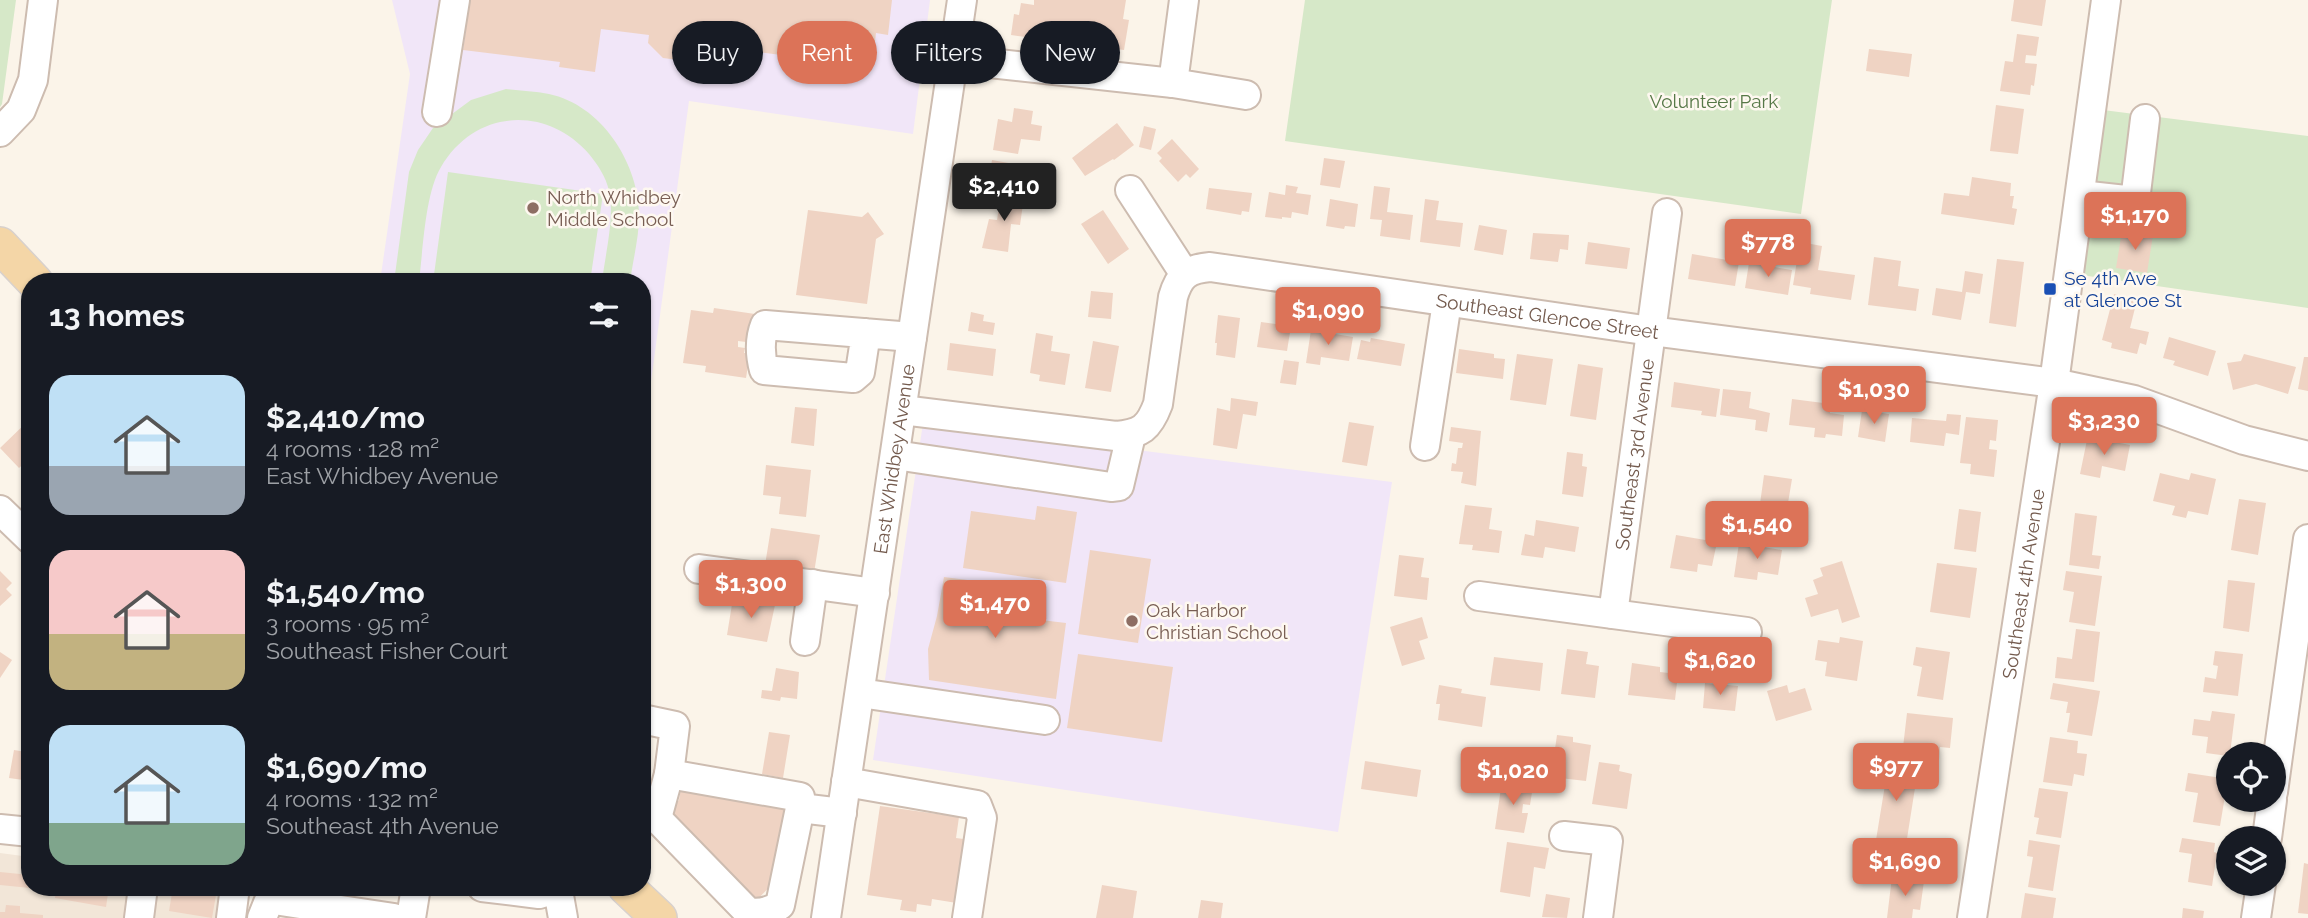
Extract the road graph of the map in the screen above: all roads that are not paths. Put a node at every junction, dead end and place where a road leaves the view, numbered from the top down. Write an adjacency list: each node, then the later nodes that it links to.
1 (43, 0): 13 (street)
2 (455, 0): 11 (street)
3 (962, 0): 6 (street, East Whidbey Avenue)
4 (1184, 0): 8 (street)
5 (2106, 0): 15 (street, Southeast 4th Avenue)
6 (959, 21)
7 (1006, 65): 8 (street)
8 (1173, 83): 10 (street)
9 (949, 84): 23 (street, East Whidbey Avenue)
10 (1246, 94)
11 (437, 112)
12 (2145, 119): 15 (street)
13 (0, 132)
14 (1130, 190): 19 (street)
15 (2080, 195): 24 (street, Southeast 4th Avenue)
16 (1667, 213): 21 (street, Southeast 3rd Avenue)
17 (0, 246): 18 (main road)
18 (26, 273)
19 (1184, 273): 20 (street, Southeast Glencoe Street); 26 (street)
20 (1447, 302): 21 (street, Southeast Glencoe Street); 27 (street)
21 (1651, 331): 24 (street, Southeast Glencoe Street); 35 (street, Southeast 3rd Avenue)
22 (866, 333): 23 (street)
23 (912, 337): 25 (street, East Whidbey Avenue)
24 (2054, 383): 29 (street, Southeast Glencoe Street); 67 (street, Southeast 4th Avenue)
25 (902, 410): 26 (street); 28 (street, East Whidbey Avenue)
26 (1131, 435): 28 (street)
27 (1424, 446)
28 (895, 455): 33 (street, East Whidbey Avenue)
29 (2308, 456)
30 (2308, 539): 41 (street)
31 (699, 569): 32 (street)
32 (813, 584): 33 (street); 37 (street)
33 (875, 593): 38 (street, East Whidbey Avenue)
34 (1479, 596): 35 (street)
35 (1613, 614): 36 (street)
36 (1747, 632)
37 (804, 641)
38 (860, 693): 39 (street); 43 (street, East Whidbey Avenue)
39 (1045, 719)
40 (651, 721): 42 (street)
41 (2280, 742)
42 (669, 774): 44 (street); 45 (street)
43 (846, 782): 47 (street, East Whidbey Avenue); 65 (street)
44 (651, 808)
45 (800, 808): 46 (street); 47 (street)
46 (651, 811)
47 (842, 813): 64 (street, East Whidbey Avenue)
48 (0, 829): 49 (street)
49 (21, 831)
50 (1564, 836): 66 (street)
51 (142, 896): 57 (street)
52 (234, 896): 58 (street)
53 (415, 896): 61 (street)
54 (561, 896): 62 (street)
55 (636, 896): 63 (main road)
56 (2259, 896): 68 (street)
57 (139, 918)
58 (231, 918)
59 (262, 918): 60 (street)
60 (394, 918)
61 (411, 918)
62 (563, 918)
63 (659, 918)
64 (826, 918)
65 (967, 918)
66 (1598, 918)
67 (1972, 918)
68 (2256, 918)

